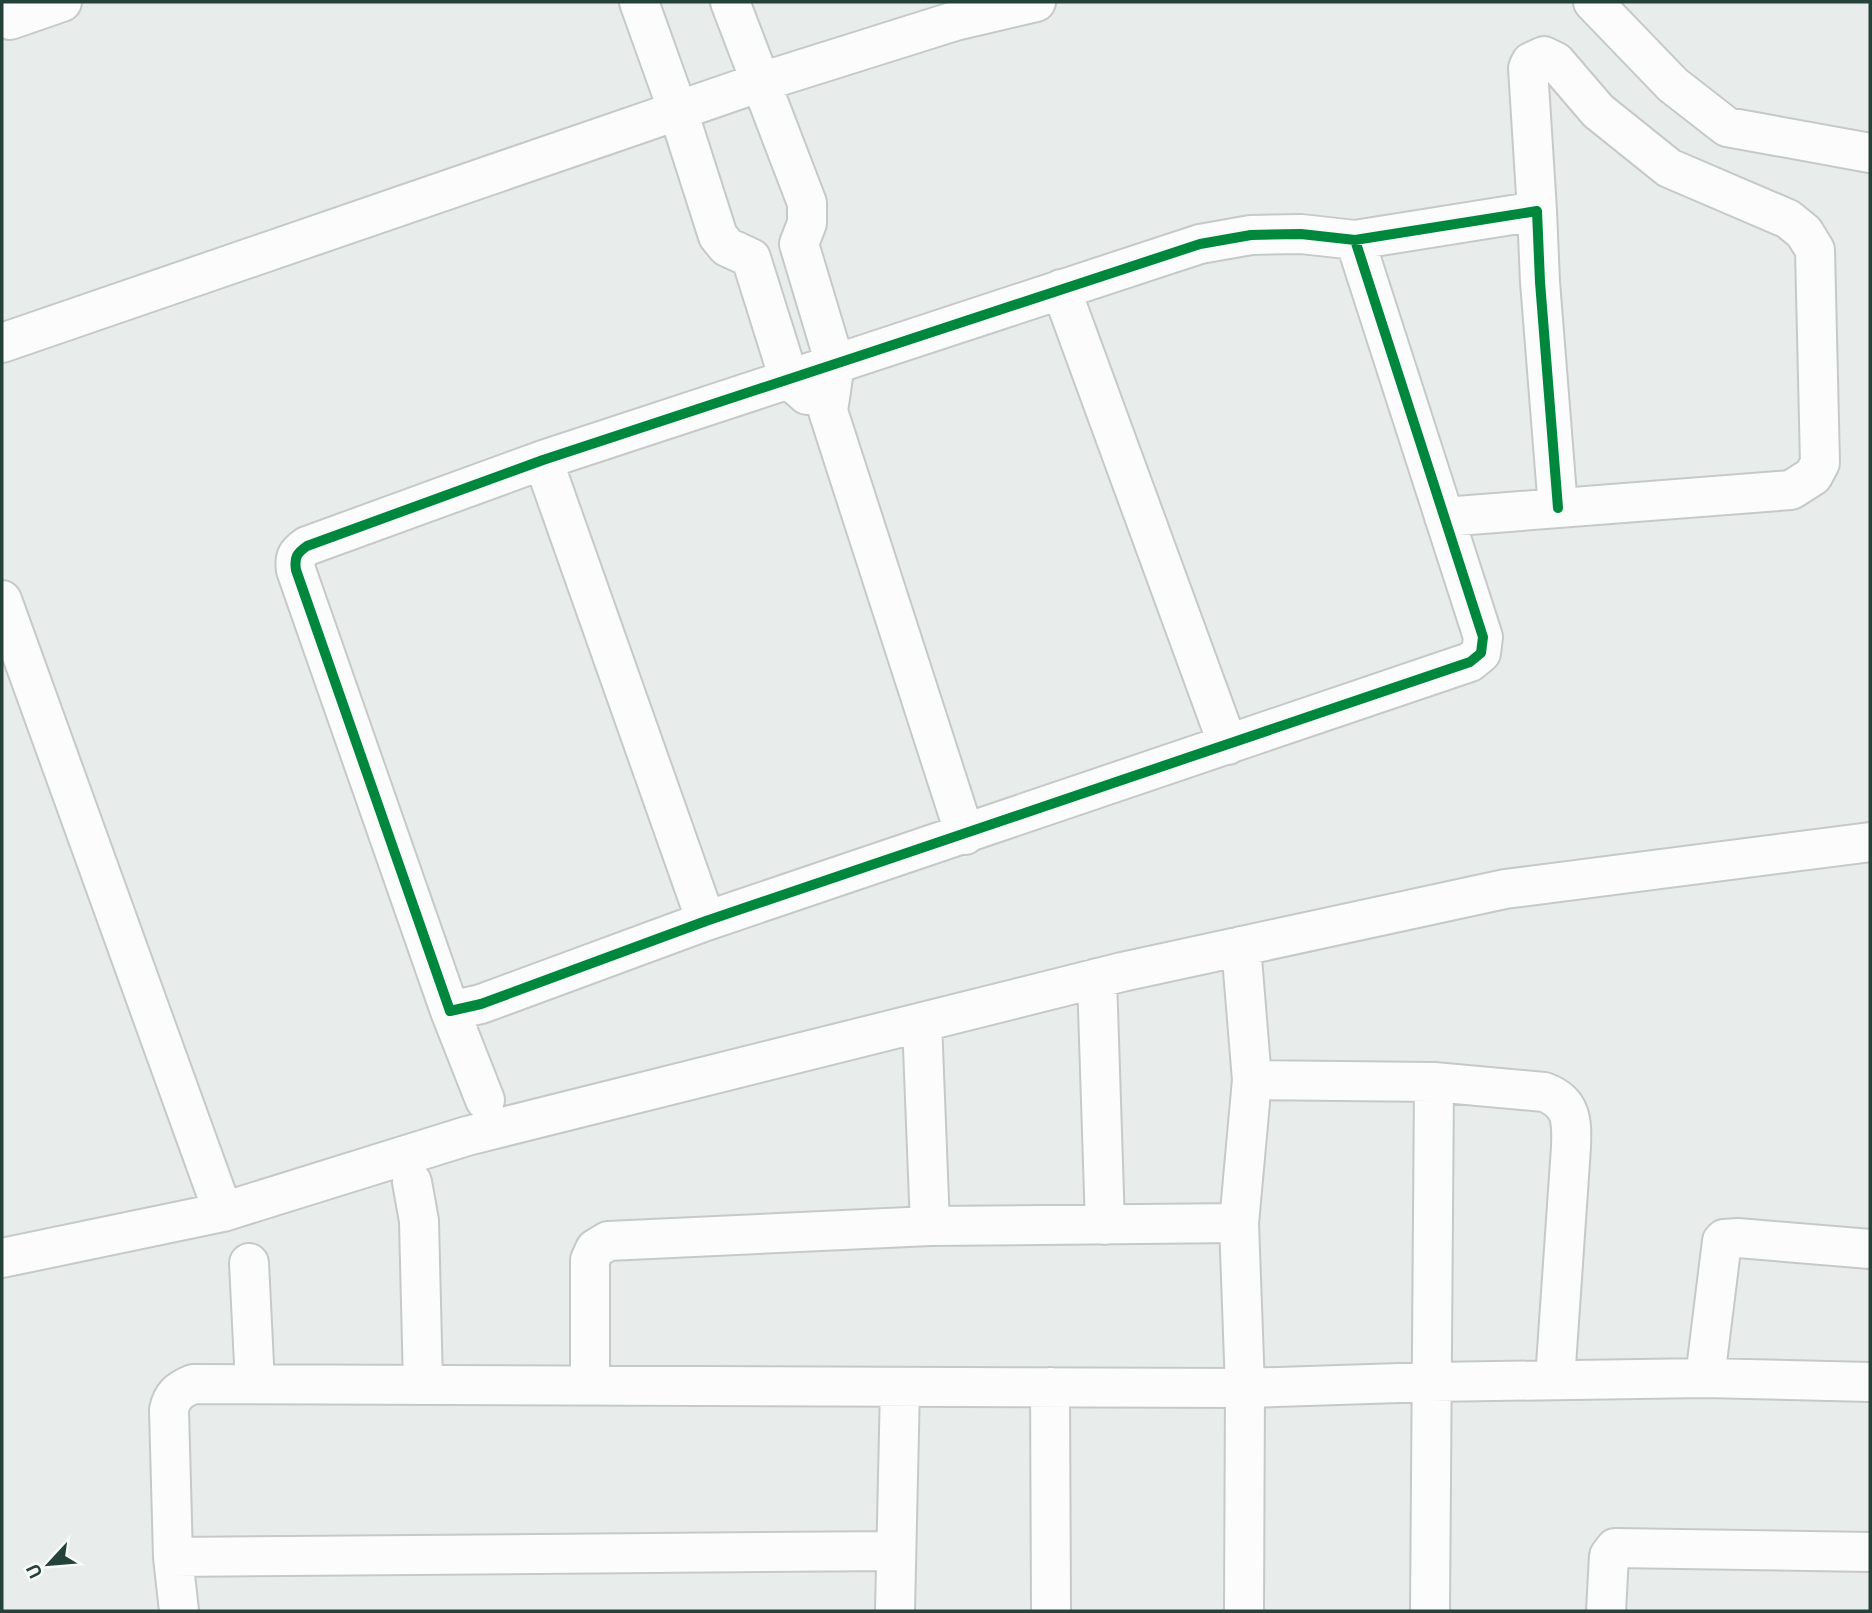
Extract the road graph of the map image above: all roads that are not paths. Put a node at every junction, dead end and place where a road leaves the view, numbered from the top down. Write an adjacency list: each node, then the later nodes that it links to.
1 (62, 2): 6 (street)
2 (639, 2): 8 (street)
3 (730, 2): 7 (street)
4 (1037, 2): 7 (street)
5 (1593, 2): 9 (street)
6 (10, 20)
7 (761, 82): 8 (street); 12 (street)
8 (678, 111): 13 (street); 15 (street)
9 (1870, 153)
10 (1537, 211): 11 (street); 20 (street); 20 (street)
11 (1355, 240): 14 (street); 21 (street)
12 (799, 244): 13 (street); 16 (street)
13 (751, 258): 17 (street)
14 (1061, 289): 16 (street); 23 (street)
15 (2, 343)
16 (835, 364): 17 (street); 18 (street)
17 (789, 379): 18 (street); 19 (street)
18 (828, 411): 24 (street)
19 (543, 460): 26 (street); 29 (street)
20 (1558, 508): 21 (street)
21 (1444, 517): 23 (street)
22 (2, 600): 35 (street)
23 (1228, 745): 24 (street)
24 (965, 835): 26 (street)
25 (1870, 842): 27 (street)
26 (706, 922): 29 (street)
27 (1241, 946): 28 (street); 31 (street)
28 (1097, 978): 30 (street); 37 (street)
29 (450, 1011): 33 (street)
30 (922, 1021): 35 (street); 38 (street)
31 (1252, 1080): 32 (street); 36 (street)
32 (1434, 1082): 43 (street); 44 (street)
33 (485, 1100)
34 (412, 1182): 47 (street)
35 (223, 1212): 40 (street)
36 (1239, 1223): 37 (street); 51 (street)
37 (1105, 1225): 38 (street)
38 (930, 1226): 48 (street)
39 (1870, 1249): 42 (street)
40 (2, 1258)
41 (250, 1263): 46 (street)
42 (1705, 1378): 43 (street); 45 (street)
43 (1555, 1380): 44 (street)
44 (1430, 1382): 51 (street); 59 (street)
45 (1870, 1382)
46 (256, 1384): 47 (street); 54 (street)
47 (423, 1385): 48 (street)
48 (590, 1385): 49 (street)
49 (900, 1387): 50 (street); 52 (street)
50 (1049, 1387): 51 (street); 57 (street)
51 (1245, 1388): 58 (street)
52 (895, 1551): 54 (street); 56 (street)
53 (1870, 1552): 60 (street)
54 (173, 1557): 55 (street)
55 (179, 1611)
56 (895, 1611)
57 (1051, 1611)
58 (1244, 1611)
59 (1430, 1611)
60 (1606, 1611)

